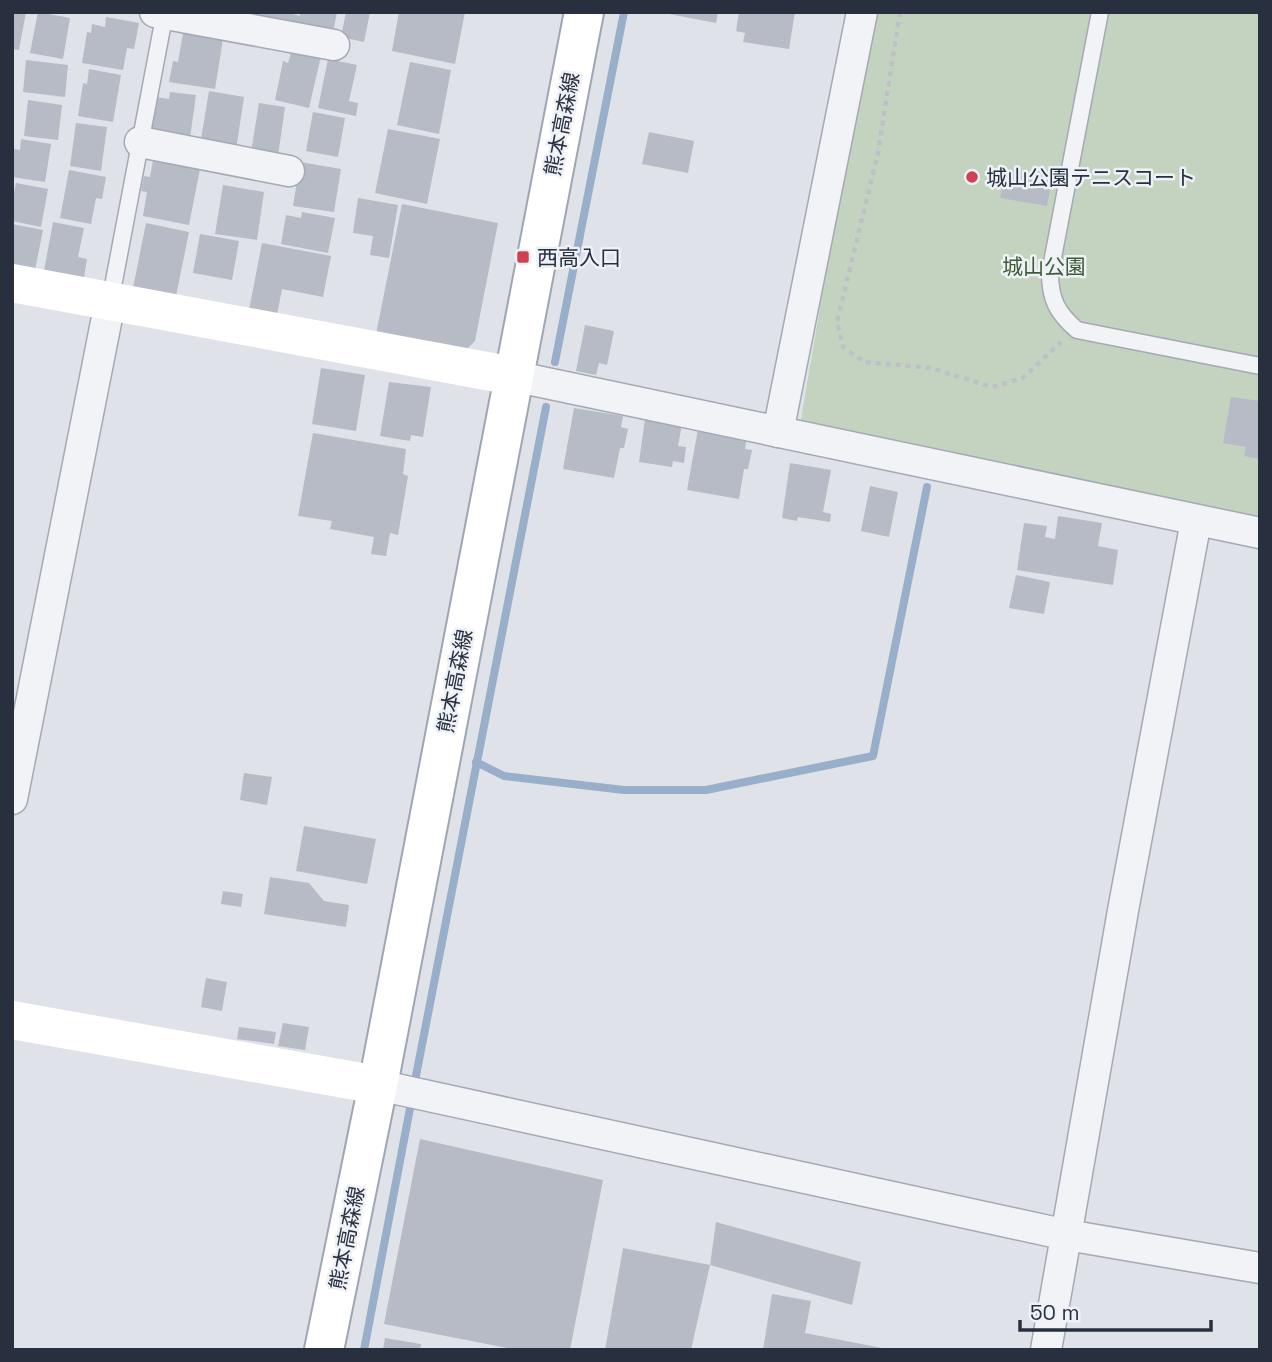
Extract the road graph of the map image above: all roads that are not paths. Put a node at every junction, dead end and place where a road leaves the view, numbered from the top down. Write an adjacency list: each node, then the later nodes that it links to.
1 (584, 12): 11 (main road, 熊本高森線)
2 (862, 12): 12 (street)
3 (1100, 12): 10 (lane)
4 (161, 13): 5 (street); 6 (lane)
5 (334, 46)
6 (140, 142): 7 (street); 9 (lane)
7 (289, 171)
8 (12, 283): 9 (main road)
9 (110, 302): 11 (main road); 15 (street)
10 (1260, 366)
11 (513, 376): 12 (street); 17 (main road, 熊本高森線)
12 (778, 432): 13 (street)
13 (1196, 521): 14 (street); 18 (street)
14 (1260, 533)
15 (12, 799)
16 (12, 1020): 17 (main road)
17 (378, 1085): 18 (street); 20 (main road, 熊本高森線)
18 (1067, 1235): 19 (street); 21 (street)
19 (1260, 1268)
20 (324, 1350)
21 (1046, 1350)

